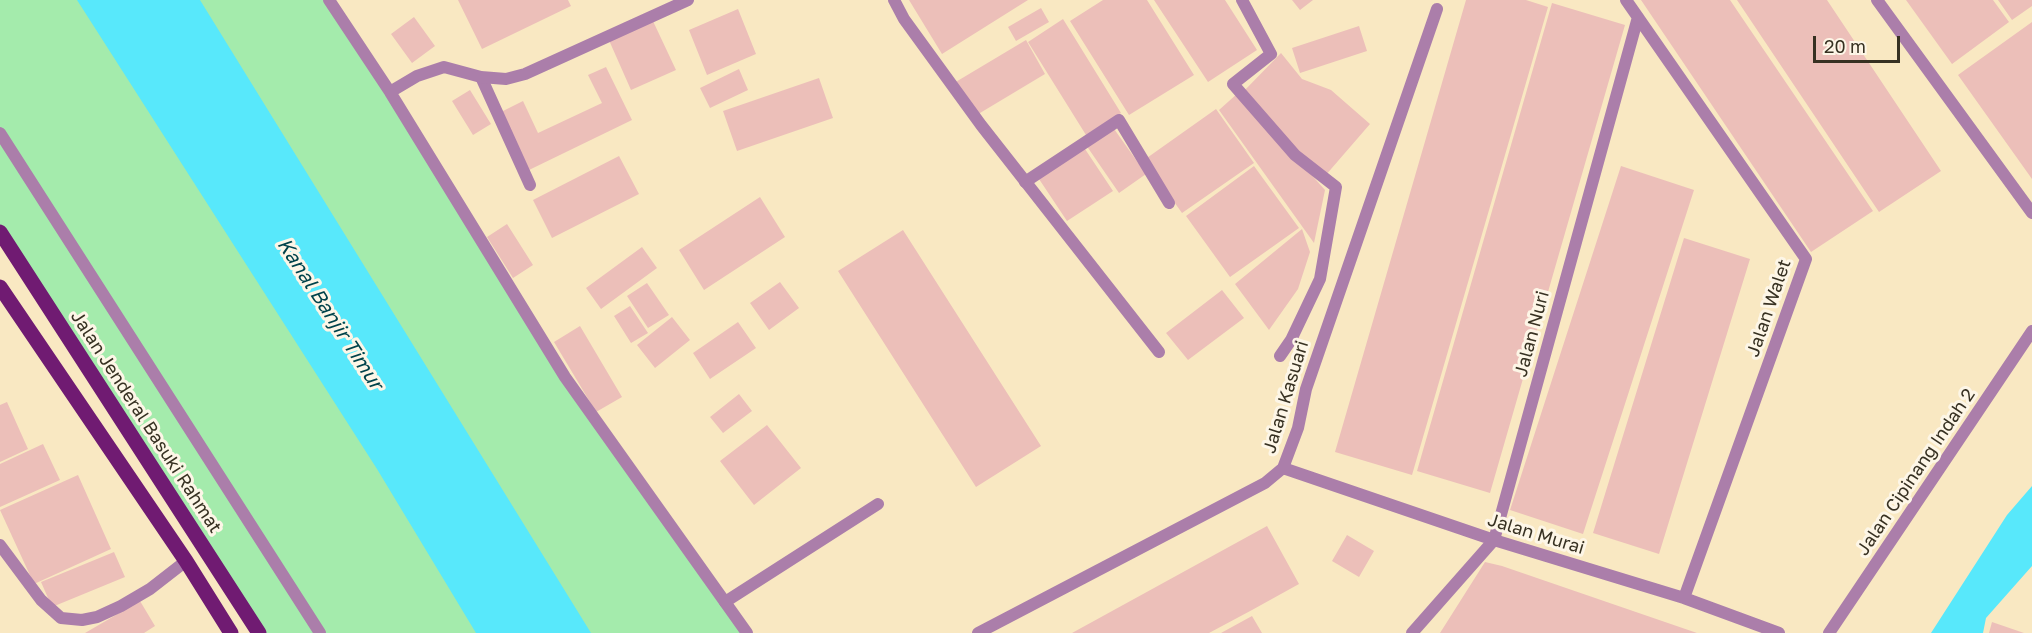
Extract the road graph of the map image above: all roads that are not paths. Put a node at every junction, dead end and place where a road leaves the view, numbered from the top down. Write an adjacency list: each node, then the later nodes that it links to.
1 (329, 0): 10 (street)
2 (688, 0): 9 (street)
3 (894, 0): 12 (street)
4 (1242, 0): 20 (street)
5 (1626, 0): 8 (street, Jalan Walet)
6 (1877, 0): 15 (street)
7 (1437, 9): 21 (street, Jalan Kasuari)
8 (1638, 17): 23 (street, Jalan Nuri); 26 (street, Jalan Walet)
9 (481, 77): 10 (street); 13 (street)
10 (390, 92): 27 (street)
11 (0, 133): 30 (street)
12 (1024, 182): 14 (street); 19 (street)
13 (530, 185)
14 (1169, 203)
15 (2032, 213)
16 (0, 232): 29 (main road, Jalan Jenderal Basuki Rahmat)
17 (0, 287): 25 (main road)
18 (2032, 331): 35 (street, Jalan Cipinang Indah 2)
19 (1159, 352)
20 (1280, 357)
21 (1283, 468): 23 (street, Jalan Murai); 32 (street, Jalan Kasuari)
22 (878, 504): 27 (street)
23 (1494, 540): 26 (street, Jalan Murai); 33 (street, Jalan Nuri)
24 (0, 544): 25 (street)
25 (186, 561): 28 (main road)
26 (1684, 598): 34 (street, Jalan Murai)
27 (725, 602): 31 (street)
28 (231, 633)
29 (259, 633)
30 (320, 633)
31 (747, 633)
32 (978, 633)
33 (1412, 633)
34 (1779, 633)
35 (1829, 633)

